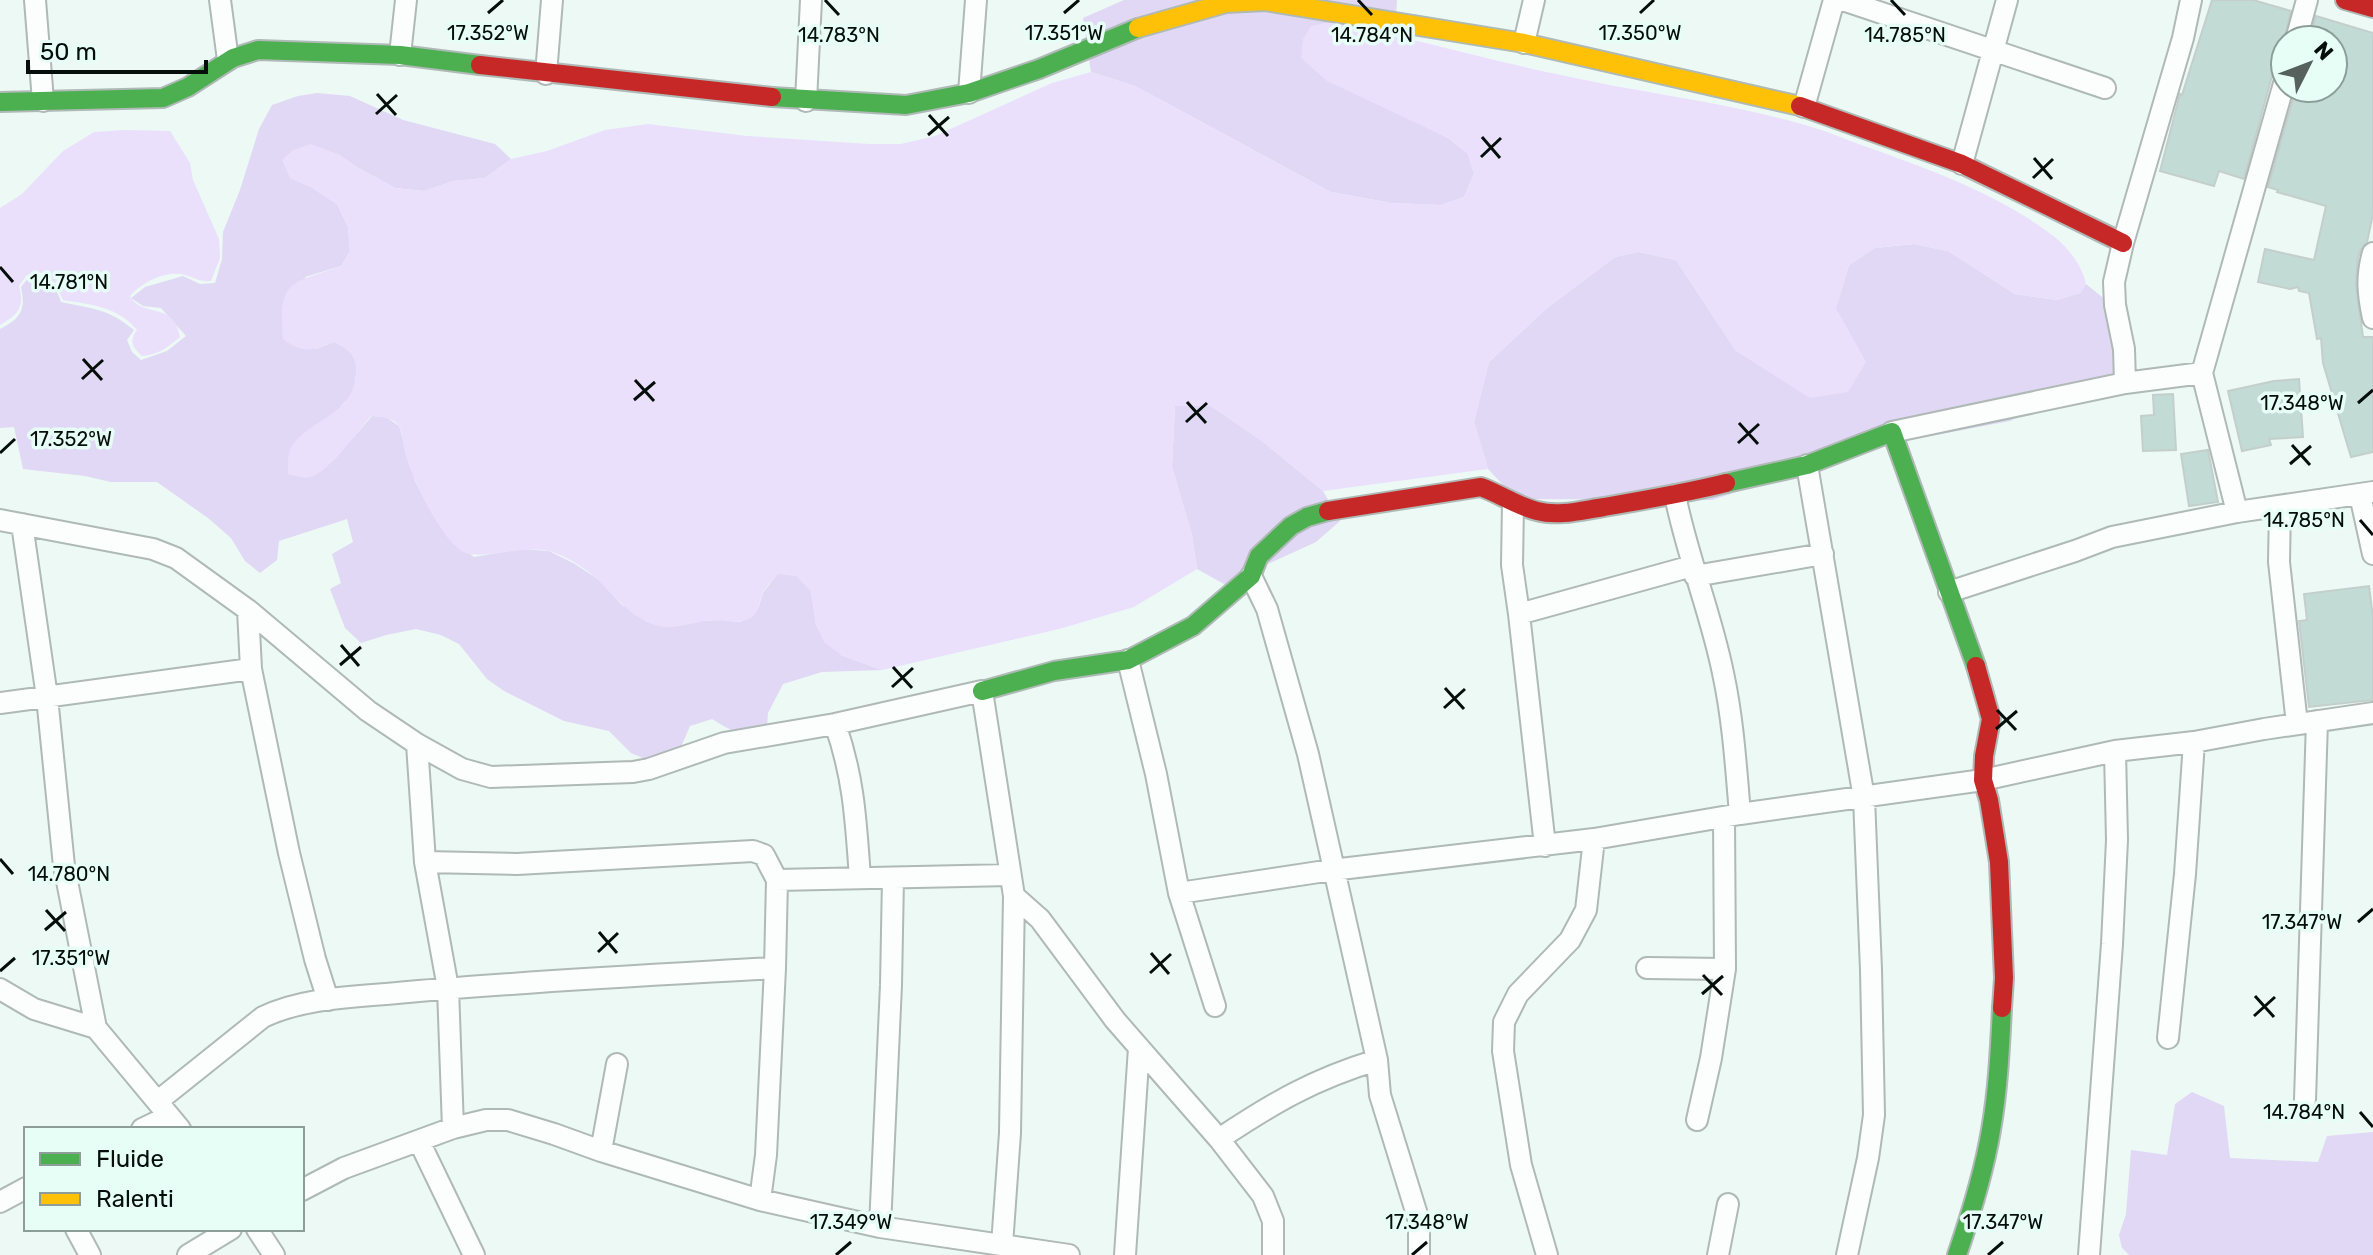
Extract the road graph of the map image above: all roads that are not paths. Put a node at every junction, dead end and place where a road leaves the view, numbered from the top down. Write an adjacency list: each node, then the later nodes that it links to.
1 (35, 0): 28 (street)
2 (220, 0): 24 (street)
3 (406, 0): 23 (street)
4 (552, 0): 25 (street)
5 (811, 0): 29 (street)
6 (976, 0): 27 (street)
7 (1158, 0): 18 (street)
8 (1391, 0): 19 (street)
9 (1534, 0): 21 (street)
10 (1834, 0): 32 (street)
11 (1843, 0): 22 (street)
12 (2007, 0): 22 (street)
13 (2191, 0): 34 (street)
14 (2307, 0): 20 (street)
15 (2345, 0): 17 (street)
16 (1307, 4): 18 (street); 19 (street)
17 (2373, 8)
18 (1158, 22): 27 (street)
19 (1389, 23): 21 (street)
20 (2300, 24)
21 (1524, 43): 32 (street)
22 (1995, 50): 26 (street); 33 (street)
23 (400, 55): 24 (street); 25 (street)
24 (228, 60): 28 (street)
25 (546, 74): 29 (street)
26 (2105, 88)
27 (969, 93): 29 (street)
28 (43, 101): 30 (street)
29 (806, 101)
30 (0, 102)
31 (2278, 104): 37 (street)
32 (1804, 107): 33 (street)
33 (1962, 164): 34 (street)
34 (2123, 243): 38 (street)
35 (2373, 253): 36 (street)
36 (2373, 318)
37 (2202, 373): 38 (street); 45 (street)
38 (2125, 383): 39 (street)
39 (1892, 432): 40 (street); 52 (street)
40 (1807, 465): 42 (street); 48 (street)
41 (2366, 494): 44 (street); 49 (street)
42 (1675, 495): 43 (street); 50 (street)
43 (1513, 503): 51 (street); 54 (street)
44 (2280, 506): 45 (street); 61 (street)
45 (2237, 512): 52 (street)
46 (0, 520): 47 (street)
47 (22, 524): 53 (street); 58 (street)
48 (1823, 554): 50 (street); 67 (street)
49 (2373, 554)
50 (1693, 571): 54 (street); 68 (street)
51 (1251, 576): 55 (street); 72 (street)
52 (1949, 592): 66 (street)
53 (248, 610): 56 (street); 64 (street)
54 (1519, 614): 70 (street)
55 (1128, 660): 57 (street); 77 (street)
56 (251, 669): 58 (street); 84 (street)
57 (982, 691): 62 (street); 73 (street)
58 (47, 697): 59 (street); 86 (street)
59 (0, 703)
60 (2373, 713): 61 (street)
61 (2307, 723): 63 (street); 91 (street)
62 (835, 724): 64 (street); 74 (street)
63 (2194, 742): 65 (street); 87 (street)
64 (417, 744): 71 (street)
65 (2115, 751): 66 (street); 122 (street)
66 (1983, 780): 67 (street); 121 (street)
67 (1864, 798): 68 (street); 120 (street)
68 (1732, 816): 69 (street); 81 (street)
69 (1594, 839): 70 (street); 118 (street)
70 (1545, 846): 72 (street)
71 (425, 862): 76 (street); 82 (street)
72 (1332, 870): 77 (street); 89 (street)
73 (1010, 875): 75 (street); 78 (street)
74 (860, 878): 75 (street); 76 (street)
75 (893, 878): 104 (street)
76 (777, 880): 79 (street)
77 (1179, 893): 85 (street)
78 (1014, 896): 88 (street); 108 (street)
79 (775, 968): 82 (street); 101 (street)
80 (1647, 968): 81 (street)
81 (1725, 969): 93 (street)
82 (448, 988): 84 (street); 95 (street)
83 (0, 989): 86 (street)
84 (328, 1000): 92 (street)
85 (1215, 1006)
86 (96, 1028): 92 (street)
87 (2168, 1038)
88 (1139, 1048): 96 (street); 115 (street)
89 (1377, 1060): 96 (street); 117 (street)
90 (617, 1064): 98 (street)
91 (2305, 1100)
92 (169, 1115): 94 (street)
93 (1697, 1120)
94 (146, 1127)
95 (453, 1128): 97 (street); 98 (street)
96 (1219, 1139): 116 (street)
97 (419, 1141): 100 (street); 113 (street)
98 (601, 1151): 101 (street)
99 (24, 1189): 102 (street)
100 (304, 1189)
101 (760, 1200): 104 (street)
102 (0, 1202)
103 (1728, 1204): 119 (street)
104 (880, 1227): 109 (street)
105 (77, 1231): 110 (street)
106 (228, 1231): 111 (street)
107 (258, 1231): 112 (street)
108 (1002, 1245): 109 (street); 114 (street)
109 (958, 1247)
110 (90, 1255)
111 (188, 1255)
112 (274, 1255)
113 (474, 1255)
114 (1069, 1255)
115 (1125, 1255)
116 (1273, 1255)
117 (1419, 1255)
118 (1547, 1255)
119 (1718, 1255)
120 (1847, 1255)
121 (1957, 1255)
122 (2089, 1255)

